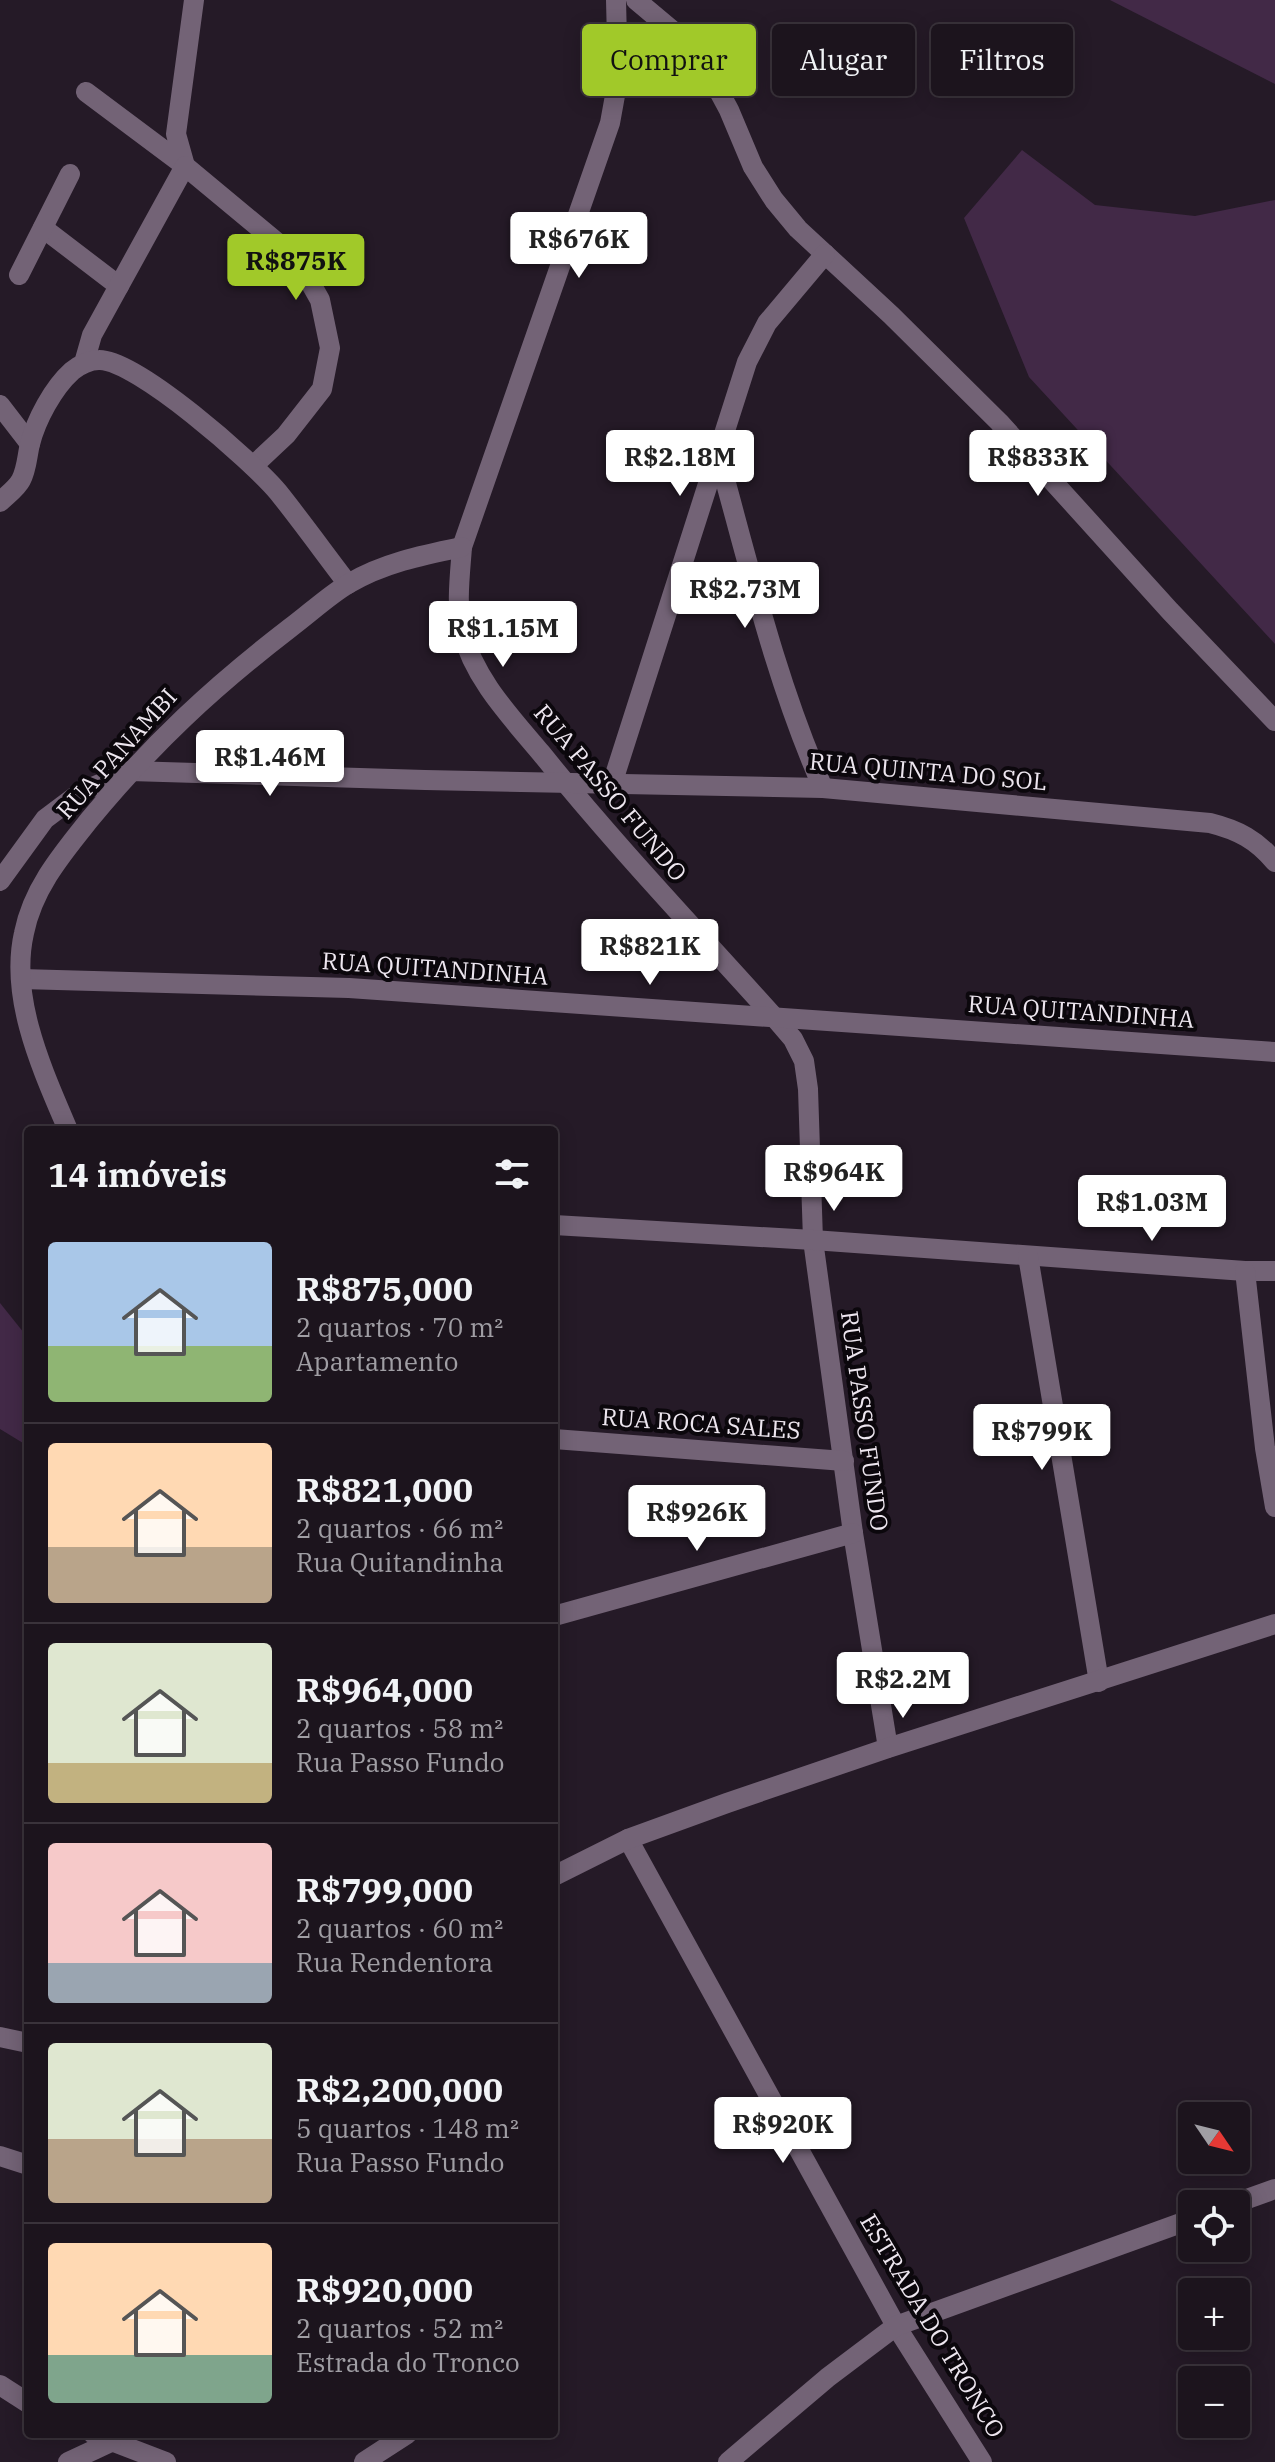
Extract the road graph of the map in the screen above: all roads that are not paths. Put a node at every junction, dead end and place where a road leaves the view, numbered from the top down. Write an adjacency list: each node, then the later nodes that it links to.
1 (194, 0): 5 (street)
2 (616, 0): 17 (street, RUA PASSO FUNDO)
3 (636, 0): 8 (street)
4 (86, 92): 5 (street)
5 (185, 166): 10 (street); 15 (street)
6 (70, 174): 7 (street)
7 (43, 228): 9 (street); 10 (street)
8 (825, 254): 14 (street); 19 (street)
9 (19, 275)
10 (119, 286): 11 (street)
11 (84, 363): 13 (street); 15 (street)
12 (0, 405): 13 (street)
13 (30, 444): 16 (street)
14 (718, 454): 22 (street); 23 (street)
15 (253, 466): 18 (street)
16 (0, 502)
17 (462, 547): 18 (street, RUA PANAMBI); 21 (street, RUA PASSO FUNDO)
18 (348, 584): 20 (street, RUA PANAMBI)
19 (1275, 721)
20 (130, 771): 21 (street, RUA QUINTA DO SOL); 25 (street); 26 (street, RUA PANAMBI)
21 (564, 782): 22 (street, RUA QUINTA DO SOL); 27 (street, RUA PASSO FUNDO)
22 (612, 784): 23 (street, RUA QUINTA DO SOL)
23 (823, 788): 24 (street, RUA QUINTA DO SOL)
24 (1275, 862)
25 (0, 881)
26 (21, 979): 27 (street, RUA QUITANDINHA); 29 (street, RUA PANAMBI)
27 (775, 1018): 28 (street, RUA QUITANDINHA); 31 (street, RUA PASSO FUNDO)
28 (1275, 1052)
29 (66, 1126)
30 (558, 1225): 31 (street)
31 (813, 1240): 32 (street); 36 (street, RUA PASSO FUNDO)
32 (1028, 1256): 33 (street); 41 (street)
33 (1245, 1271): 34 (street); 37 (street)
34 (1275, 1271)
35 (558, 1439): 36 (street, RUA ROCA SALES)
36 (844, 1461): 38 (street, RUA PASSO FUNDO)
37 (1275, 1507)
38 (853, 1533): 39 (street); 42 (street, RUA PASSO FUNDO)
39 (558, 1615)
40 (1275, 1624): 41 (street)
41 (1099, 1682): 42 (street)
42 (888, 1748): 43 (street)
43 (628, 1839): 44 (street); 52 (street, ESTRADA DO TRONCO)
44 (558, 1874)
45 (0, 2037): 46 (street)
46 (24, 2042)
47 (0, 2156): 48 (street)
48 (24, 2164)
49 (1275, 2189): 50 (street)
50 (1250, 2198)
51 (1178, 2224): 52 (street)
52 (896, 2326): 60 (street); 61 (street, ESTRADA DO TRONCO)
53 (0, 2385): 54 (street)
54 (24, 2400)
55 (102, 2438): 57 (street); 58 (street)
56 (401, 2438): 59 (street)
57 (68, 2462)
58 (166, 2462)
59 (364, 2462)
60 (728, 2462)
61 (982, 2462)

